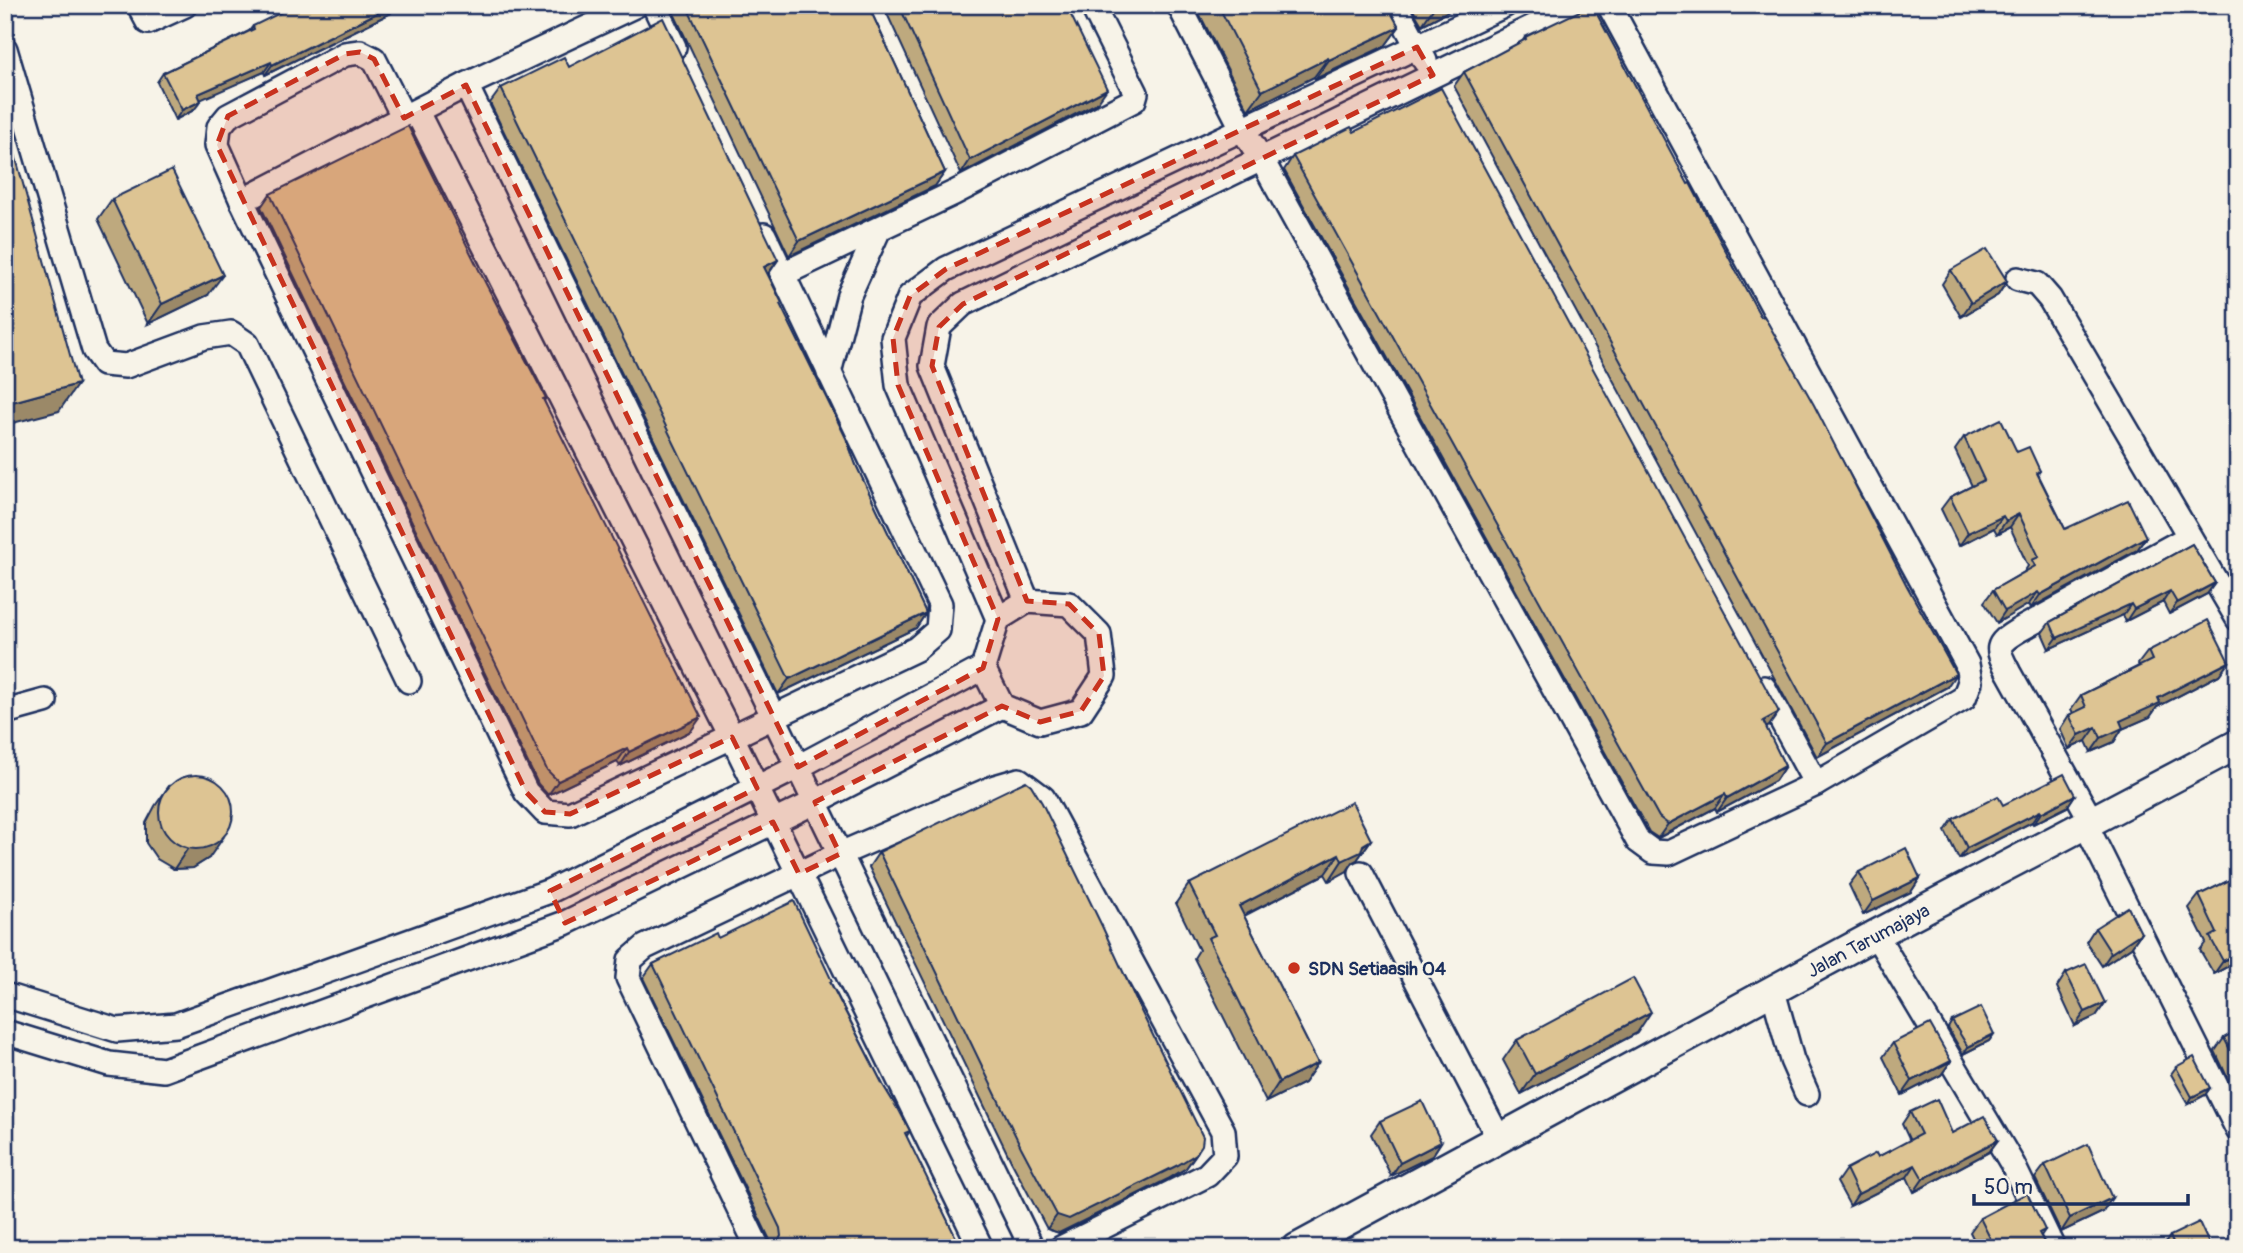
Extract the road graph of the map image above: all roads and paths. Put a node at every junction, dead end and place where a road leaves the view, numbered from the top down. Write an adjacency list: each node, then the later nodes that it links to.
1 (185, 5): 10 (street)
2 (636, 5): 15 (street)
3 (654, 5): 13 (street)
4 (1092, 5): 21 (street)
5 (1179, 5): 18 (street)
6 (1395, 5): 11 (street)
7 (1505, 5): 11 (street)
8 (1578, 5): 14 (street)
9 (1609, 5): 42 (street)
10 (144, 14)
11 (1417, 47): 14 (street); 18 (street)
12 (5, 49): 34 (street)
13 (683, 66)
14 (1433, 75): 16 (street); 19 (street)
15 (466, 85): 17 (street); 38 (street)
16 (1446, 100)
17 (411, 115): 22 (street); 22 (street); 39 (street)
18 (1243, 130): 19 (street); 30 (street)
19 (1262, 160): 29 (street); 42 (street)
20 (942, 168): 21 (street)
21 (954, 193): 24 (street)
22 (242, 201): 39 (street)
23 (754, 213): 25 (street)
24 (879, 229): 25 (street); 27 (street)
25 (783, 274): 27 (street)
26 (2018, 279): 28 (street)
27 (830, 373): 38 (street)
28 (2189, 537): 31 (street); 46 (street)
29 (1027, 601): 30 (street); 36 (street)
30 (998, 619): 32 (street)
31 (2238, 619)
32 (983, 668): 36 (street); 41 (street)
33 (1756, 674): 42 (street)
34 (409, 681)
35 (45, 701): 37 (street)
36 (1002, 706): 44 (street)
37 (5, 712)
38 (774, 717): 39 (street); 41 (street)
39 (732, 737): 43 (street)
40 (2238, 744): 46 (street, Jalan Tarumajaya)
41 (798, 767): 43 (street); 44 (street)
42 (1816, 784)
43 (757, 788): 45 (street); 50 (street)
44 (815, 802): 45 (street); 47 (street)
45 (774, 822): 49 (street); 51 (street)
46 (2088, 823): 52 (street, Jalan Tarumajaya); 57 (street)
47 (840, 854): 49 (street); 61 (street); 62 (street)
48 (1361, 873): 58 (street)
49 (799, 874): 59 (street); 60 (street)
50 (550, 891): 51 (street); 53 (street)
51 (565, 923): 55 (street)
52 (1877, 941): 54 (street, Jalan Tarumajaya); 64 (street)
53 (5, 995)
54 (1773, 995): 56 (street); 58 (street, Jalan Tarumajaya)
55 (5, 1032)
56 (1807, 1094)
57 (2238, 1130)
58 (1498, 1138): 63 (street, Jalan Tarumajaya)
59 (758, 1248)
60 (981, 1248)
61 (1032, 1248)
62 (1061, 1248)
63 (1297, 1248)
64 (2053, 1248)

